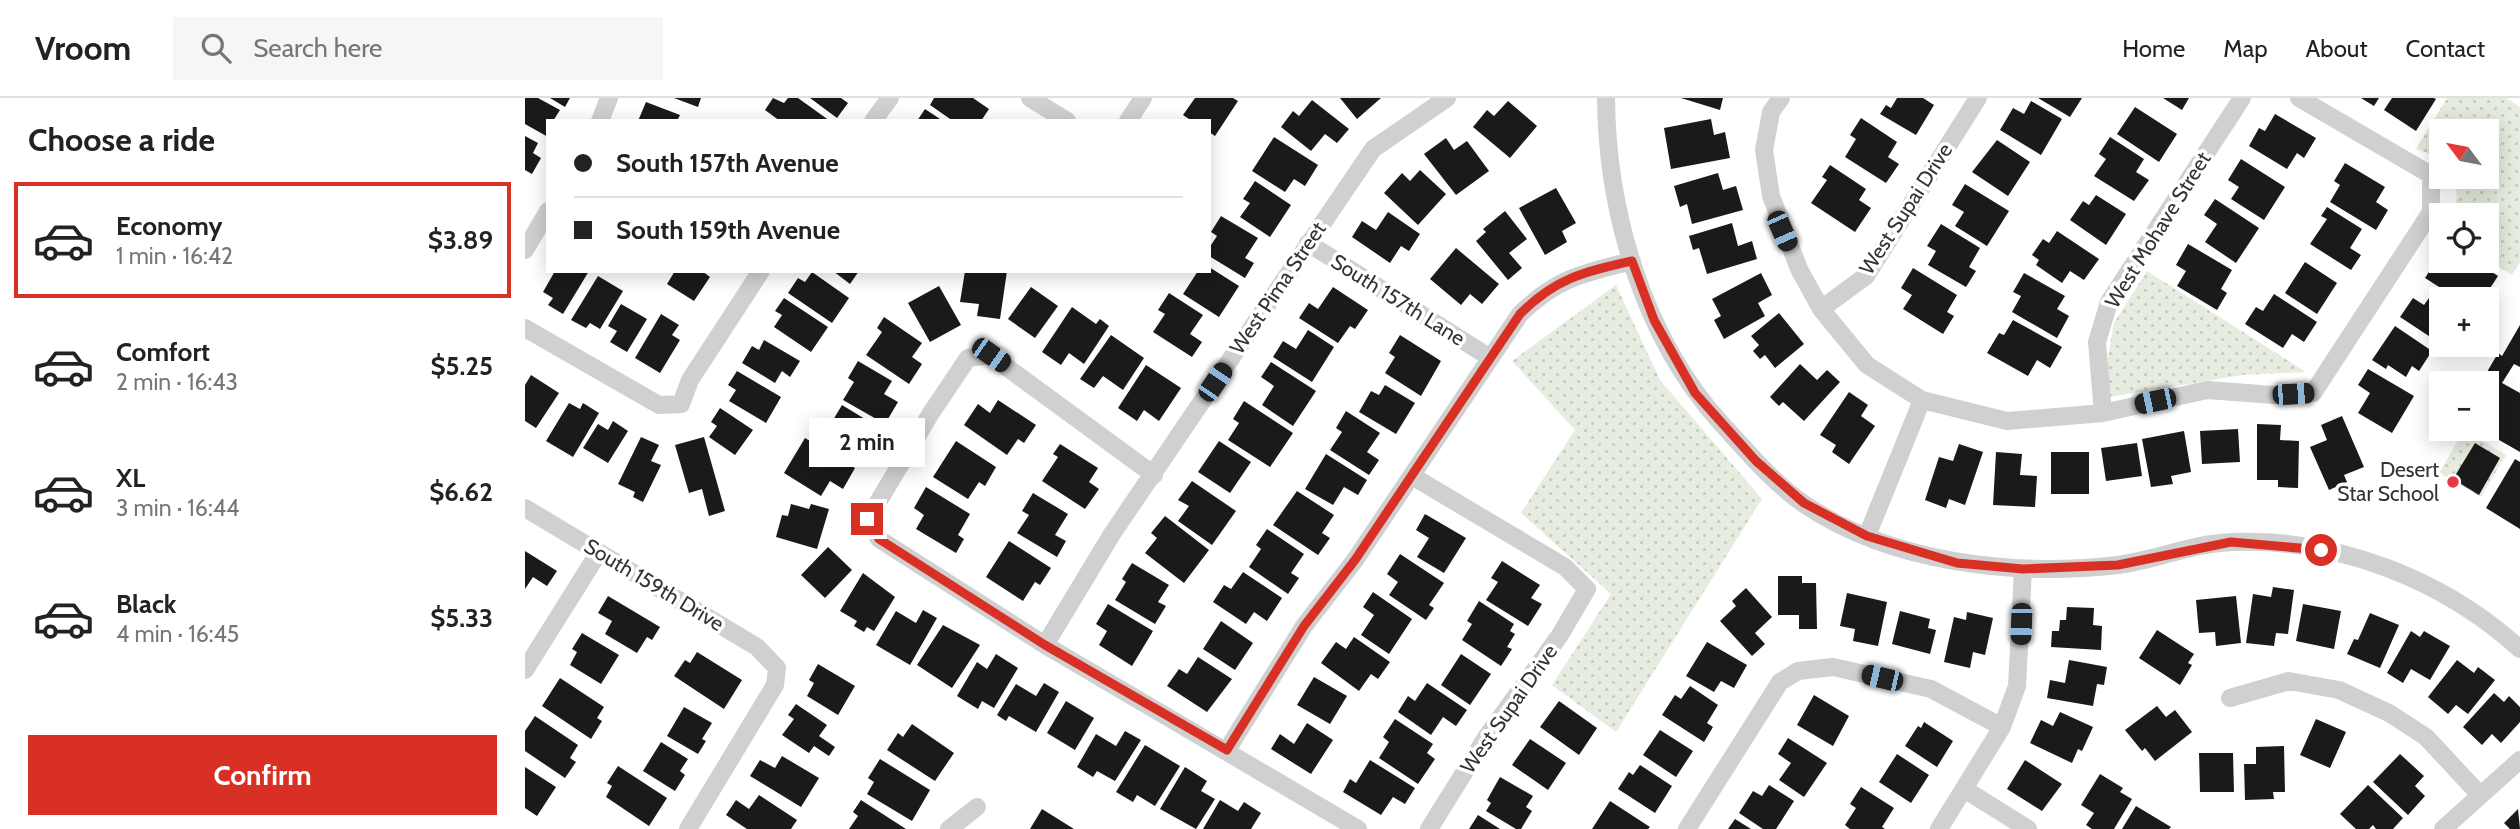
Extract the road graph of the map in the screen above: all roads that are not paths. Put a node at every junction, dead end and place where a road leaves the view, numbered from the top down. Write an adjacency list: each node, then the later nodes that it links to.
1 (609, 98): 11 (street)
2 (890, 98): 12 (street)
3 (1030, 98): 13 (street)
4 (1143, 98): 14 (street)
5 (1447, 98): 16 (street, West Pima Street)
6 (1606, 98): 18 (street)
7 (1781, 98): 20 (street)
8 (1978, 98): 20 (street, West Supai Drive)
9 (2242, 98): 24 (street, West Mohave Street)
10 (2299, 98): 24 (street)
11 (601, 119)
12 (874, 119)
13 (1064, 119)
14 (1129, 119)
15 (546, 215): 17 (street)
16 (1308, 243): 22 (street, South 157th Lane); 25 (street, West Pima Street)
17 (525, 250)
18 (1632, 261): 22 (street); 28 (street)
19 (760, 273): 21 (street)
20 (1821, 309): 23 (street)
21 (525, 328)
22 (1489, 357): 26 (street)
23 (1922, 400): 24 (street); 28 (street)
24 (2103, 413)
25 (1154, 475): 31 (street, West Pima Street); 31 (street)
26 (1412, 476): 36 (street); 44 (street, West Supai Drive)
27 (525, 508): 29 (street, South 159th Drive)
28 (1867, 536): 30 (street)
29 (599, 552): 33 (street); 42 (street, South 159th Drive)
30 (2023, 569): 32 (street); 35 (street)
31 (1045, 645): 36 (street)
32 (2520, 649)
33 (525, 670)
34 (2230, 698): 39 (street)
35 (2002, 727): 38 (street); 45 (street)
36 (1227, 750): 41 (street)
37 (2520, 760): 39 (street)
38 (1964, 789): 46 (street); 47 (street)
39 (2480, 796): 48 (street)
40 (977, 807): 43 (street)
41 (1347, 826)
42 (688, 829)
43 (949, 829)
44 (1429, 829)
45 (1687, 829)
46 (1939, 829)
47 (2028, 829)
48 (2443, 829)

